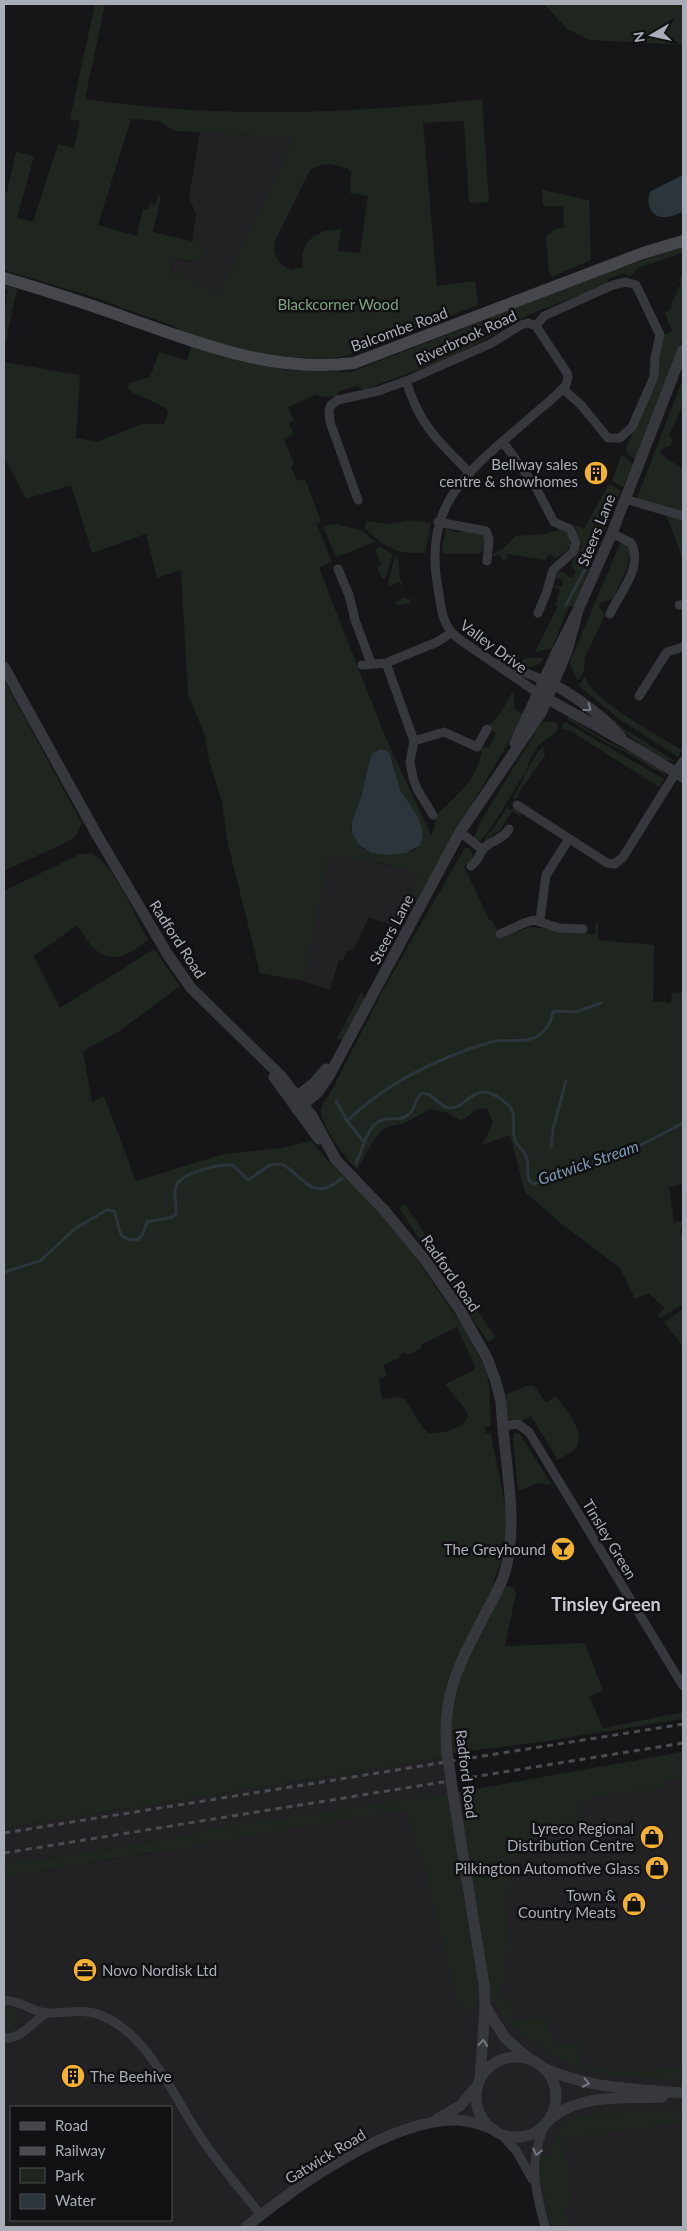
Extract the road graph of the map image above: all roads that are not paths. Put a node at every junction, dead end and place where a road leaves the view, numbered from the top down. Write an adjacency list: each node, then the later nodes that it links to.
1 (683, 235): 3 (main road)
2 (683, 241): 3 (main road, Balcombe Road)
3 (666, 245): 4 (main road, Balcombe Road)
4 (4, 278)
5 (536, 326): 7 (street, Riverbrook Road); 8 (street); 8 (street, Riverbrook Road)
6 (683, 350): 11 (street, Steers Lane)
7 (406, 381): 10 (street); 12 (street, Riverbrook Road)
8 (563, 389): 9 (street, Valley Drive)
9 (503, 442): 10 (street, Valley Drive); 18 (street)
10 (470, 473): 14 (street, Valley Drive)
11 (625, 499): 13 (street); 15 (street, Steers Lane)
12 (358, 500)
13 (683, 516)
14 (438, 522): 16 (street); 20 (street, Valley Drive)
15 (612, 533): 19 (street); 25 (street, Steers Lane)
16 (487, 561)
17 (338, 569): 23 (street)
18 (538, 613)
19 (610, 614)
20 (451, 633): 22 (street, Valley Drive); 23 (street)
21 (683, 648): 27 (street)
22 (488, 659): 25 (street); 26 (street, Valley Drive)
23 (386, 663): 30 (street)
24 (4, 667): 43 (street, Radford Road)
25 (549, 682): 26 (street, Steers Lane); 29 (street, one-way to 29)
26 (543, 696): 29 (street); 36 (street, Steers Lane)
27 (639, 696)
28 (486, 729): 30 (street)
29 (622, 739): 32 (street)
30 (414, 741): 34 (street)
31 (683, 761): 32 (street)
32 (680, 775): 37 (street)
33 (518, 805): 37 (street)
34 (433, 815)
35 (509, 829): 38 (street)
36 (460, 832): 38 (street); 43 (street, Steers Lane)
37 (569, 839): 40 (street)
38 (483, 850): 39 (street)
39 (471, 866)
40 (540, 920): 41 (street); 42 (street)
41 (583, 928)
42 (500, 934)
43 (297, 1103): 44 (street, Radford Road)
44 (502, 1426): 45 (street, Tinsley Green); 48 (street, Radford Road, bridge)
45 (683, 1686)
46 (4, 2001): 47 (street)
47 (21, 2005): 49 (street); 50 (street)
48 (485, 2006): 52 (street, Radford Road); 53 (street, Radford Road, one-way to 48)
49 (46, 2013): 50 (street); 59 (street)
50 (25, 2028): 51 (street)
51 (4, 2038)
52 (536, 2063): 53 (street); 54 (street, one-way to 54); 55 (street)
53 (479, 2082): 56 (street, Gatwick Road); 57 (street)
54 (683, 2094): 55 (street)
55 (547, 2121): 57 (street); 58 (street, one-way to 58)
56 (426, 2124): 57 (street, Gatwick Road); 59 (street, Gatwick Road)
57 (497, 2132): 58 (street)
58 (534, 2184): 61 (street)
59 (261, 2215): 60 (street, Gatwick Road)
60 (246, 2227)
61 (545, 2227)

